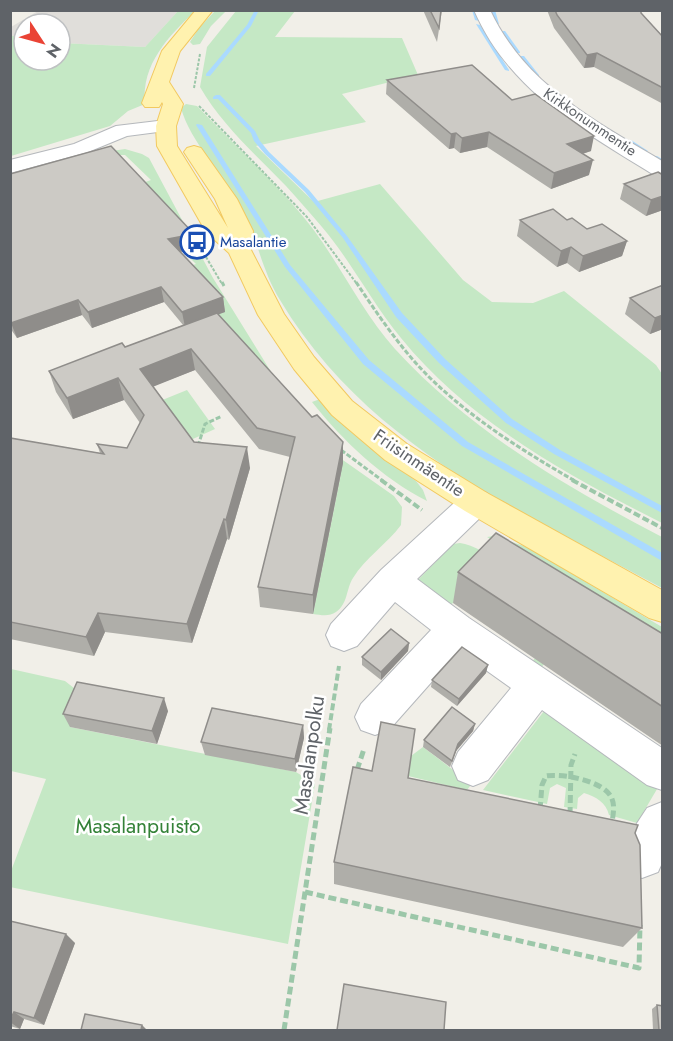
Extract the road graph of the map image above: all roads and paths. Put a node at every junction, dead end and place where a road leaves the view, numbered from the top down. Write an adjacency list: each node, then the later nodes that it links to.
1 (205, 10): 6 (main road, Friisinmäentie)
2 (482, 10): 8 (street, Kirkkonummentie)
3 (202, 47): 4 (path)
4 (194, 94)
5 (195, 102): 14 (path)
6 (166, 126): 7 (street); 11 (main road, Friisinmäentie)
7 (10, 167)
8 (663, 170)
9 (222, 416): 10 (path)
10 (197, 446)
11 (476, 502): 15 (street); 16 (main road, Friisinmäentie)
12 (421, 509): 13 (path)
13 (416, 518)
14 (663, 528)
15 (393, 580): 17 (street); 18 (street)
16 (663, 608)
17 (456, 629): 19 (street); 20 (street)
18 (344, 635): 31 (path, Masalanpolku)
19 (538, 685): 21 (street); 22 (street)
20 (375, 717): 24 (path)
21 (589, 720): 23 (street); 25 (path)
22 (472, 766)
23 (663, 771)
24 (366, 777)
25 (571, 778): 27 (path); 29 (path); 30 (path)
26 (529, 810): 27 (path)
27 (540, 812): 28 (path)
28 (550, 815)
29 (560, 817)
30 (601, 825)
31 (305, 892): 32 (path); 33 (path, Masalanpolku)
32 (640, 923)
33 (284, 1030)

